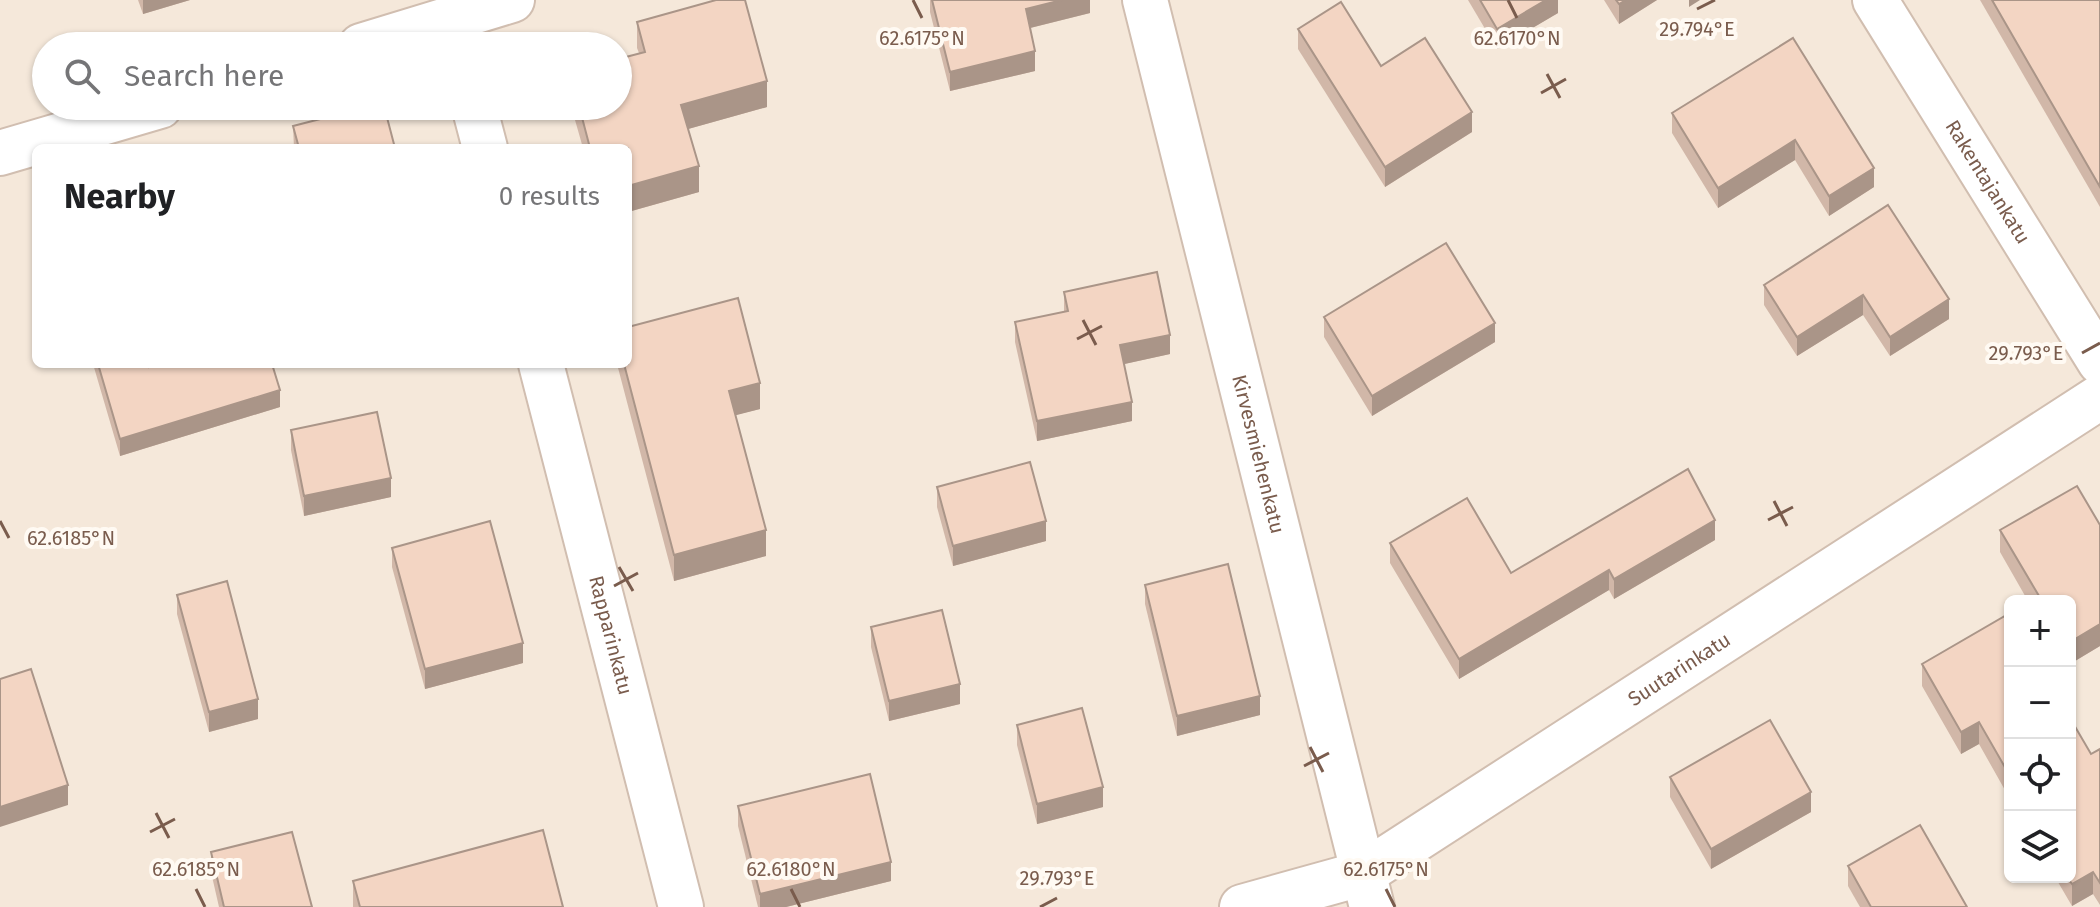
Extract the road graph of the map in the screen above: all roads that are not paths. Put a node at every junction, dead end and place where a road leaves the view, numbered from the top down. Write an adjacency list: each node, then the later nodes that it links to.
1 (512, 0): 4 (street)
2 (1145, 0): 12 (street, Kirvesmiehenkatu)
3 (1875, 0): 9 (street, Rakentajankatu)
4 (457, 32)
5 (112, 120): 8 (street)
6 (478, 120): 7 (street)
7 (484, 144)
8 (0, 153)
9 (2100, 362)
10 (542, 368): 13 (street, Rapparinkatu)
11 (2100, 397): 12 (street, Suutarinkatu)
12 (1368, 890): 14 (street, Suutarinkatu)
13 (681, 907)
14 (1242, 907)

